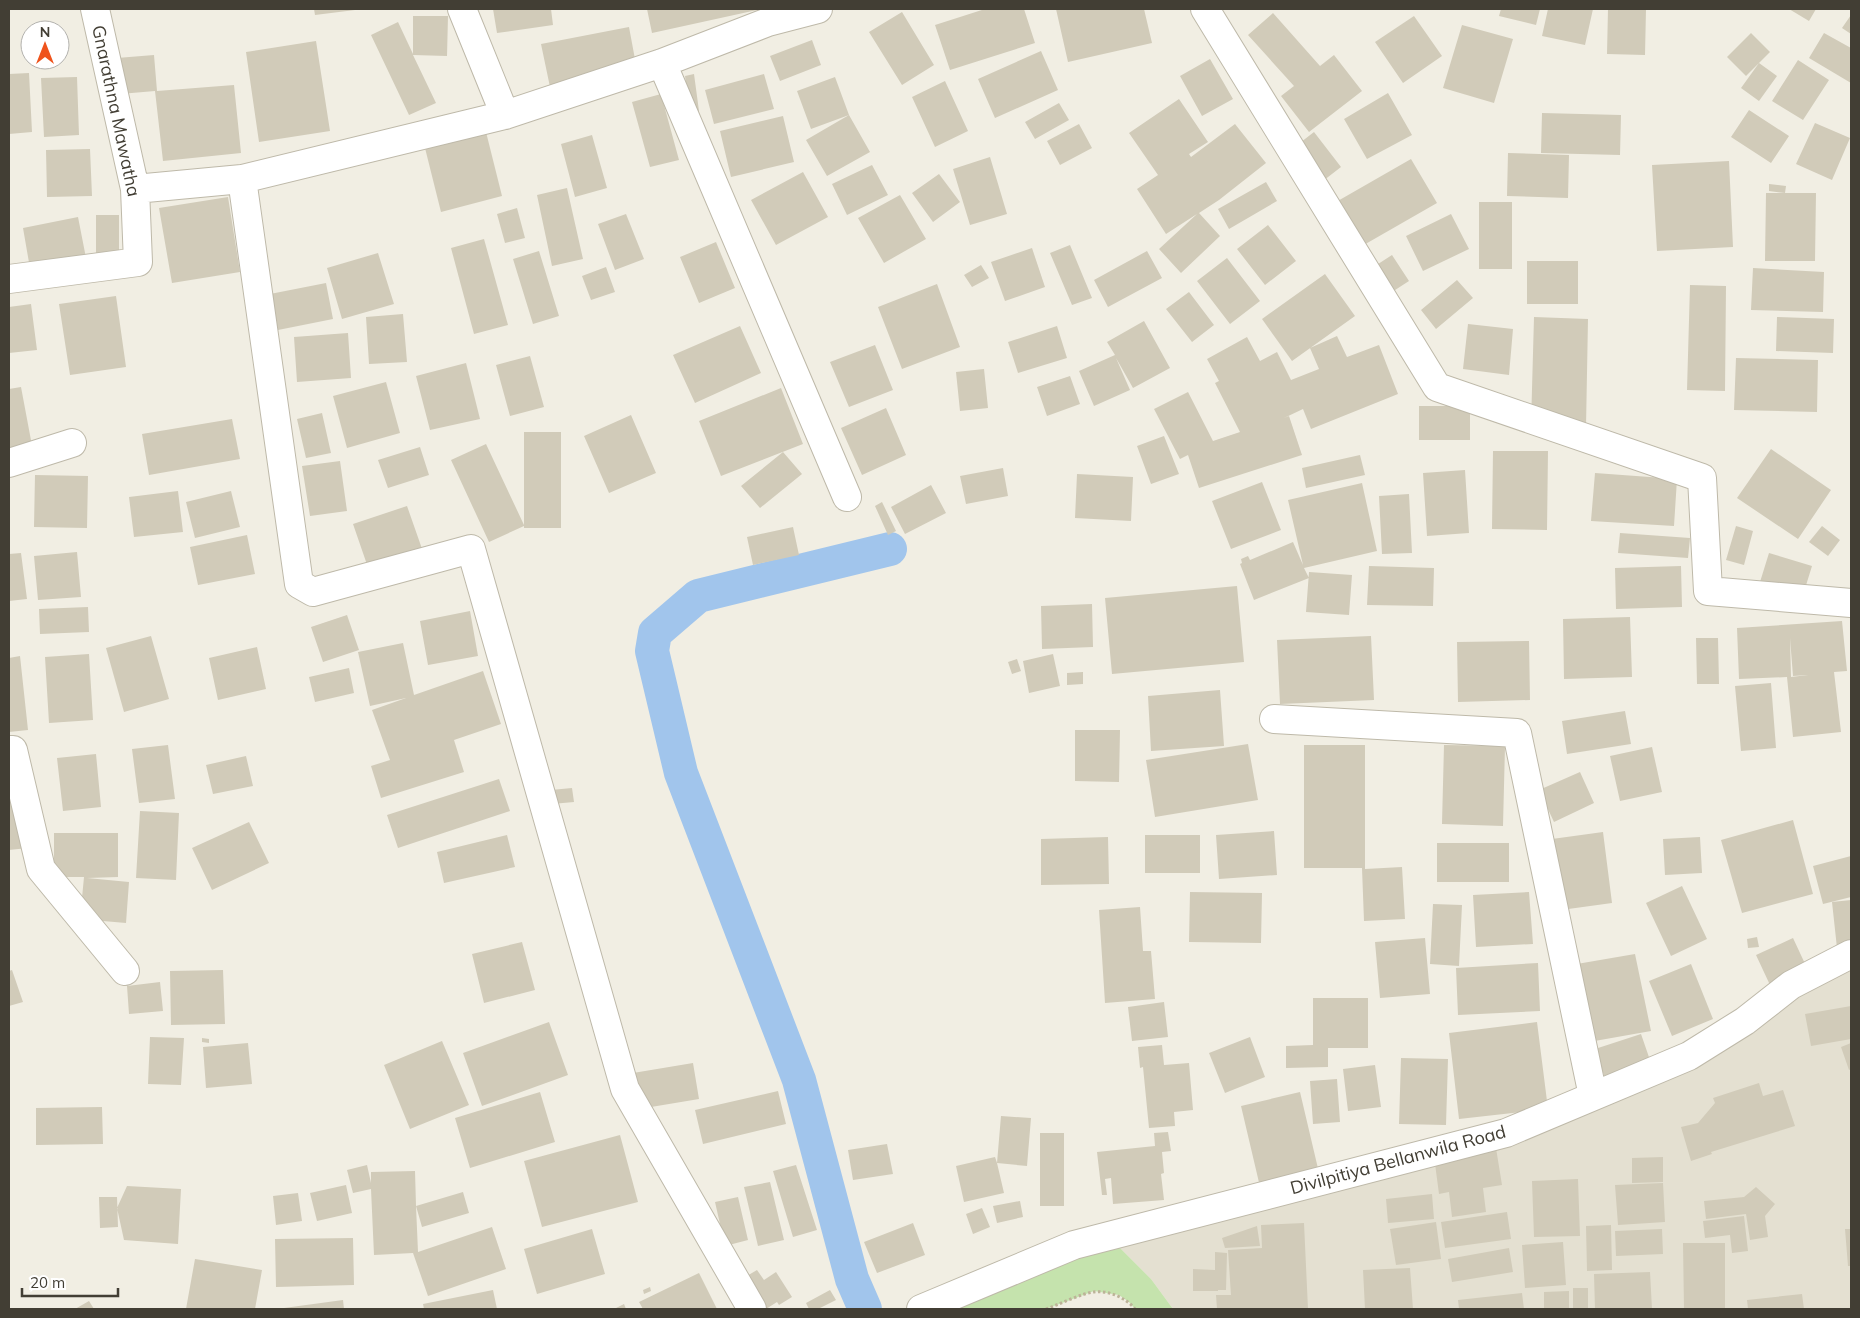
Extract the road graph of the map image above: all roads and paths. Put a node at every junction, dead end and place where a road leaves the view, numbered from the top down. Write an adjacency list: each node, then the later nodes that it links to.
1 (95, 9): 9 (street, Gnarathna Mawatha)
2 (462, 9): 7 (street)
3 (818, 9): 5 (street)
4 (1205, 9): 14 (street)
5 (766, 16): 6 (street)
6 (662, 63): 7 (street); 13 (street)
7 (505, 115): 8 (street)
8 (242, 179): 9 (street); 20 (street)
9 (135, 189): 10 (street, Gnarathna Mawatha)
10 (9, 279)
11 (72, 443): 12 (street)
12 (9, 463)
13 (847, 497)
14 (1851, 602)
15 (1274, 719): 19 (street)
16 (9, 750): 18 (street)
17 (1851, 954): 19 (street, Divilpitiya Bellanwila Road)
18 (125, 971)
19 (1593, 1096): 21 (street, Divilpitiya Bellanwila Road)
20 (752, 1309)
21 (921, 1309)
22 (1046, 1309): 23 (path)
23 (1135, 1309)

